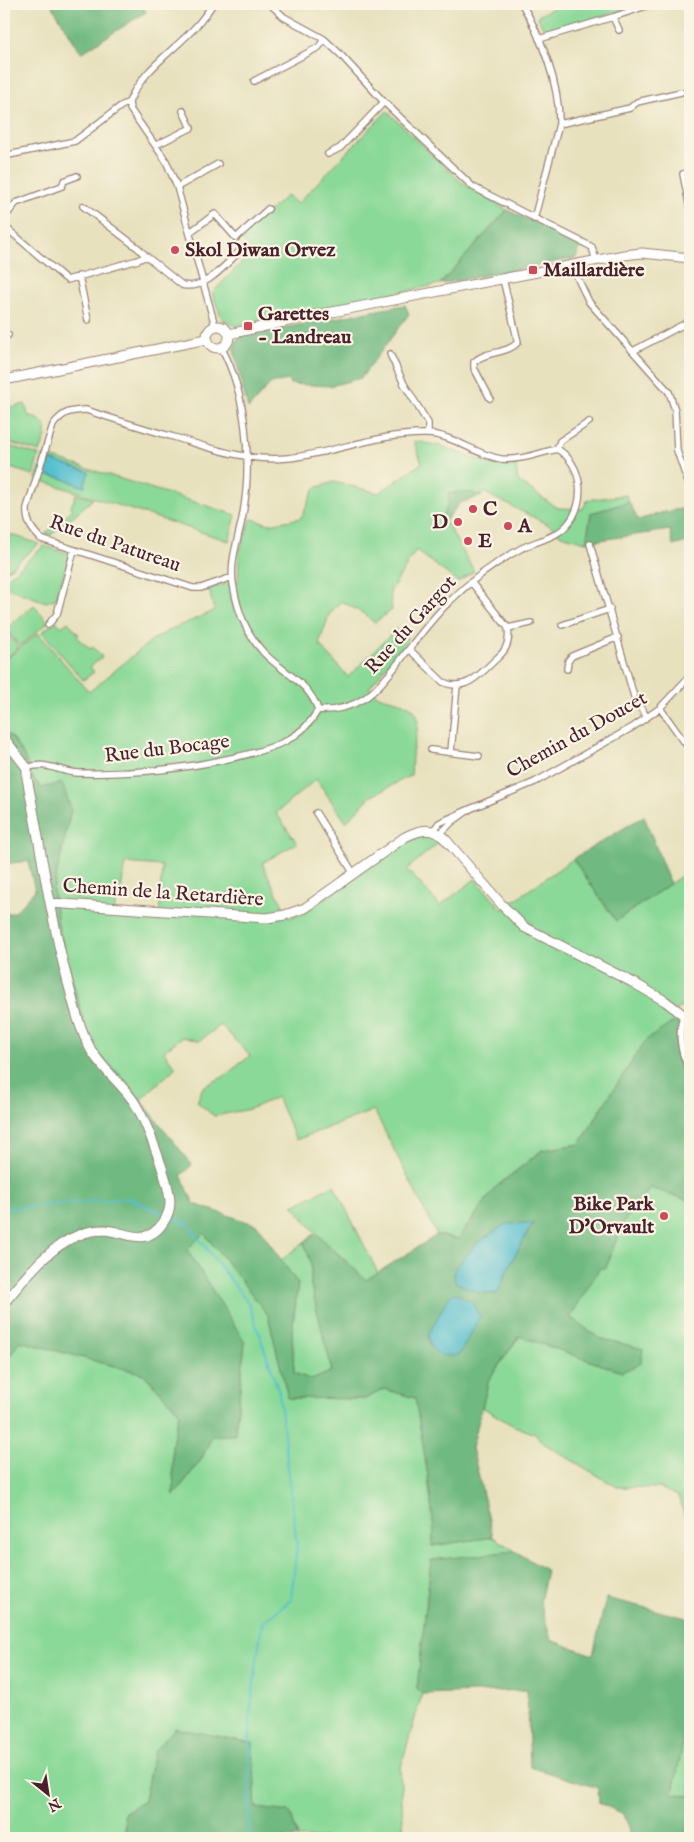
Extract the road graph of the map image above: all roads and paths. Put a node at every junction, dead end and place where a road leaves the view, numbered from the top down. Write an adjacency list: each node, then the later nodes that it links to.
1 (213, 4): 11 (street)
2 (270, 4): 7 (street)
3 (522, 4): 8 (street)
4 (646, 6): 5 (street)
5 (612, 17): 6 (street); 8 (street)
6 (619, 30)
7 (324, 39): 9 (street); 12 (street)
8 (540, 39): 14 (street)
9 (254, 81)
10 (681, 92): 14 (street)
11 (128, 102): 15 (street); 17 (street)
12 (384, 102): 16 (street); 26 (street)
13 (183, 111): 15 (street)
14 (559, 124): 26 (street)
15 (156, 145): 21 (street)
16 (328, 154)
17 (4, 156)
18 (218, 164): 21 (street)
19 (690, 172): 24 (street)
20 (77, 176): 25 (street)
21 (177, 187): 28 (street)
22 (83, 206): 30 (street)
23 (268, 209): 28 (street)
24 (690, 209)
25 (4, 218)
26 (534, 219): 32 (street)
27 (4, 226): 34 (street)
28 (190, 232): 36 (street)
29 (244, 247): 36 (street)
30 (146, 256): 34 (street); 36 (street)
31 (690, 258): 32 (street)
32 (596, 260): 33 (street)
33 (580, 264): 35 (street); 43 (street)
34 (79, 276): 37 (street)
35 (503, 279): 40 (street); 46 (street)
36 (204, 282): 39 (street)
37 (88, 320)
38 (690, 320): 43 (street)
39 (215, 326): 40 (street); 41 (street)
40 (229, 334): 42 (street)
41 (207, 339): 42 (street); 45 (street)
42 (221, 347): 50 (street)
43 (633, 351): 51 (street)
44 (390, 354): 48 (street)
45 (4, 380)
46 (490, 398)
47 (589, 422): 49 (street)
48 (428, 434): 49 (street, Rue du Patureau); 50 (street, Rue du Patureau)
49 (557, 449): 55 (street, Rue du Gargot)
50 (246, 456): 53 (street, Rue du Patureau); 54 (street)
51 (690, 488)
52 (590, 544): 56 (street)
53 (74, 550): 54 (street, Rue du Patureau); 58 (street)
54 (232, 577): 67 (street)
55 (471, 582): 60 (street); 62 (street, Rue du Gargot)
56 (610, 609): 59 (street); 61 (street)
57 (531, 623): 60 (street)
58 (48, 625)
59 (562, 625)
60 (508, 628): 65 (street)
61 (618, 637): 63 (street); 68 (street)
62 (409, 649): 65 (street); 67 (street, Rue du Gargot)
63 (567, 669)
64 (690, 676): 66 (street, Chemin du Doucet)
65 (457, 686): 72 (street)
66 (660, 708): 68 (street, Chemin du Doucet); 71 (street)
67 (318, 710): 74 (street, Rue du Bocage)
68 (647, 717): 76 (street, Chemin du Doucet)
69 (4, 738): 74 (street)
70 (431, 750): 72 (street)
71 (690, 750)
72 (451, 752): 73 (street)
73 (479, 756)
74 (27, 768): 78 (street)
75 (316, 812): 77 (street)
76 (437, 832): 77 (street, Chemin de la Retardière); 79 (street)
77 (354, 874): 78 (street, Chemin de la Retardière)
78 (50, 903): 81 (street)
79 (686, 1017): 80 (street)
80 (690, 1070)
81 (4, 1303)

